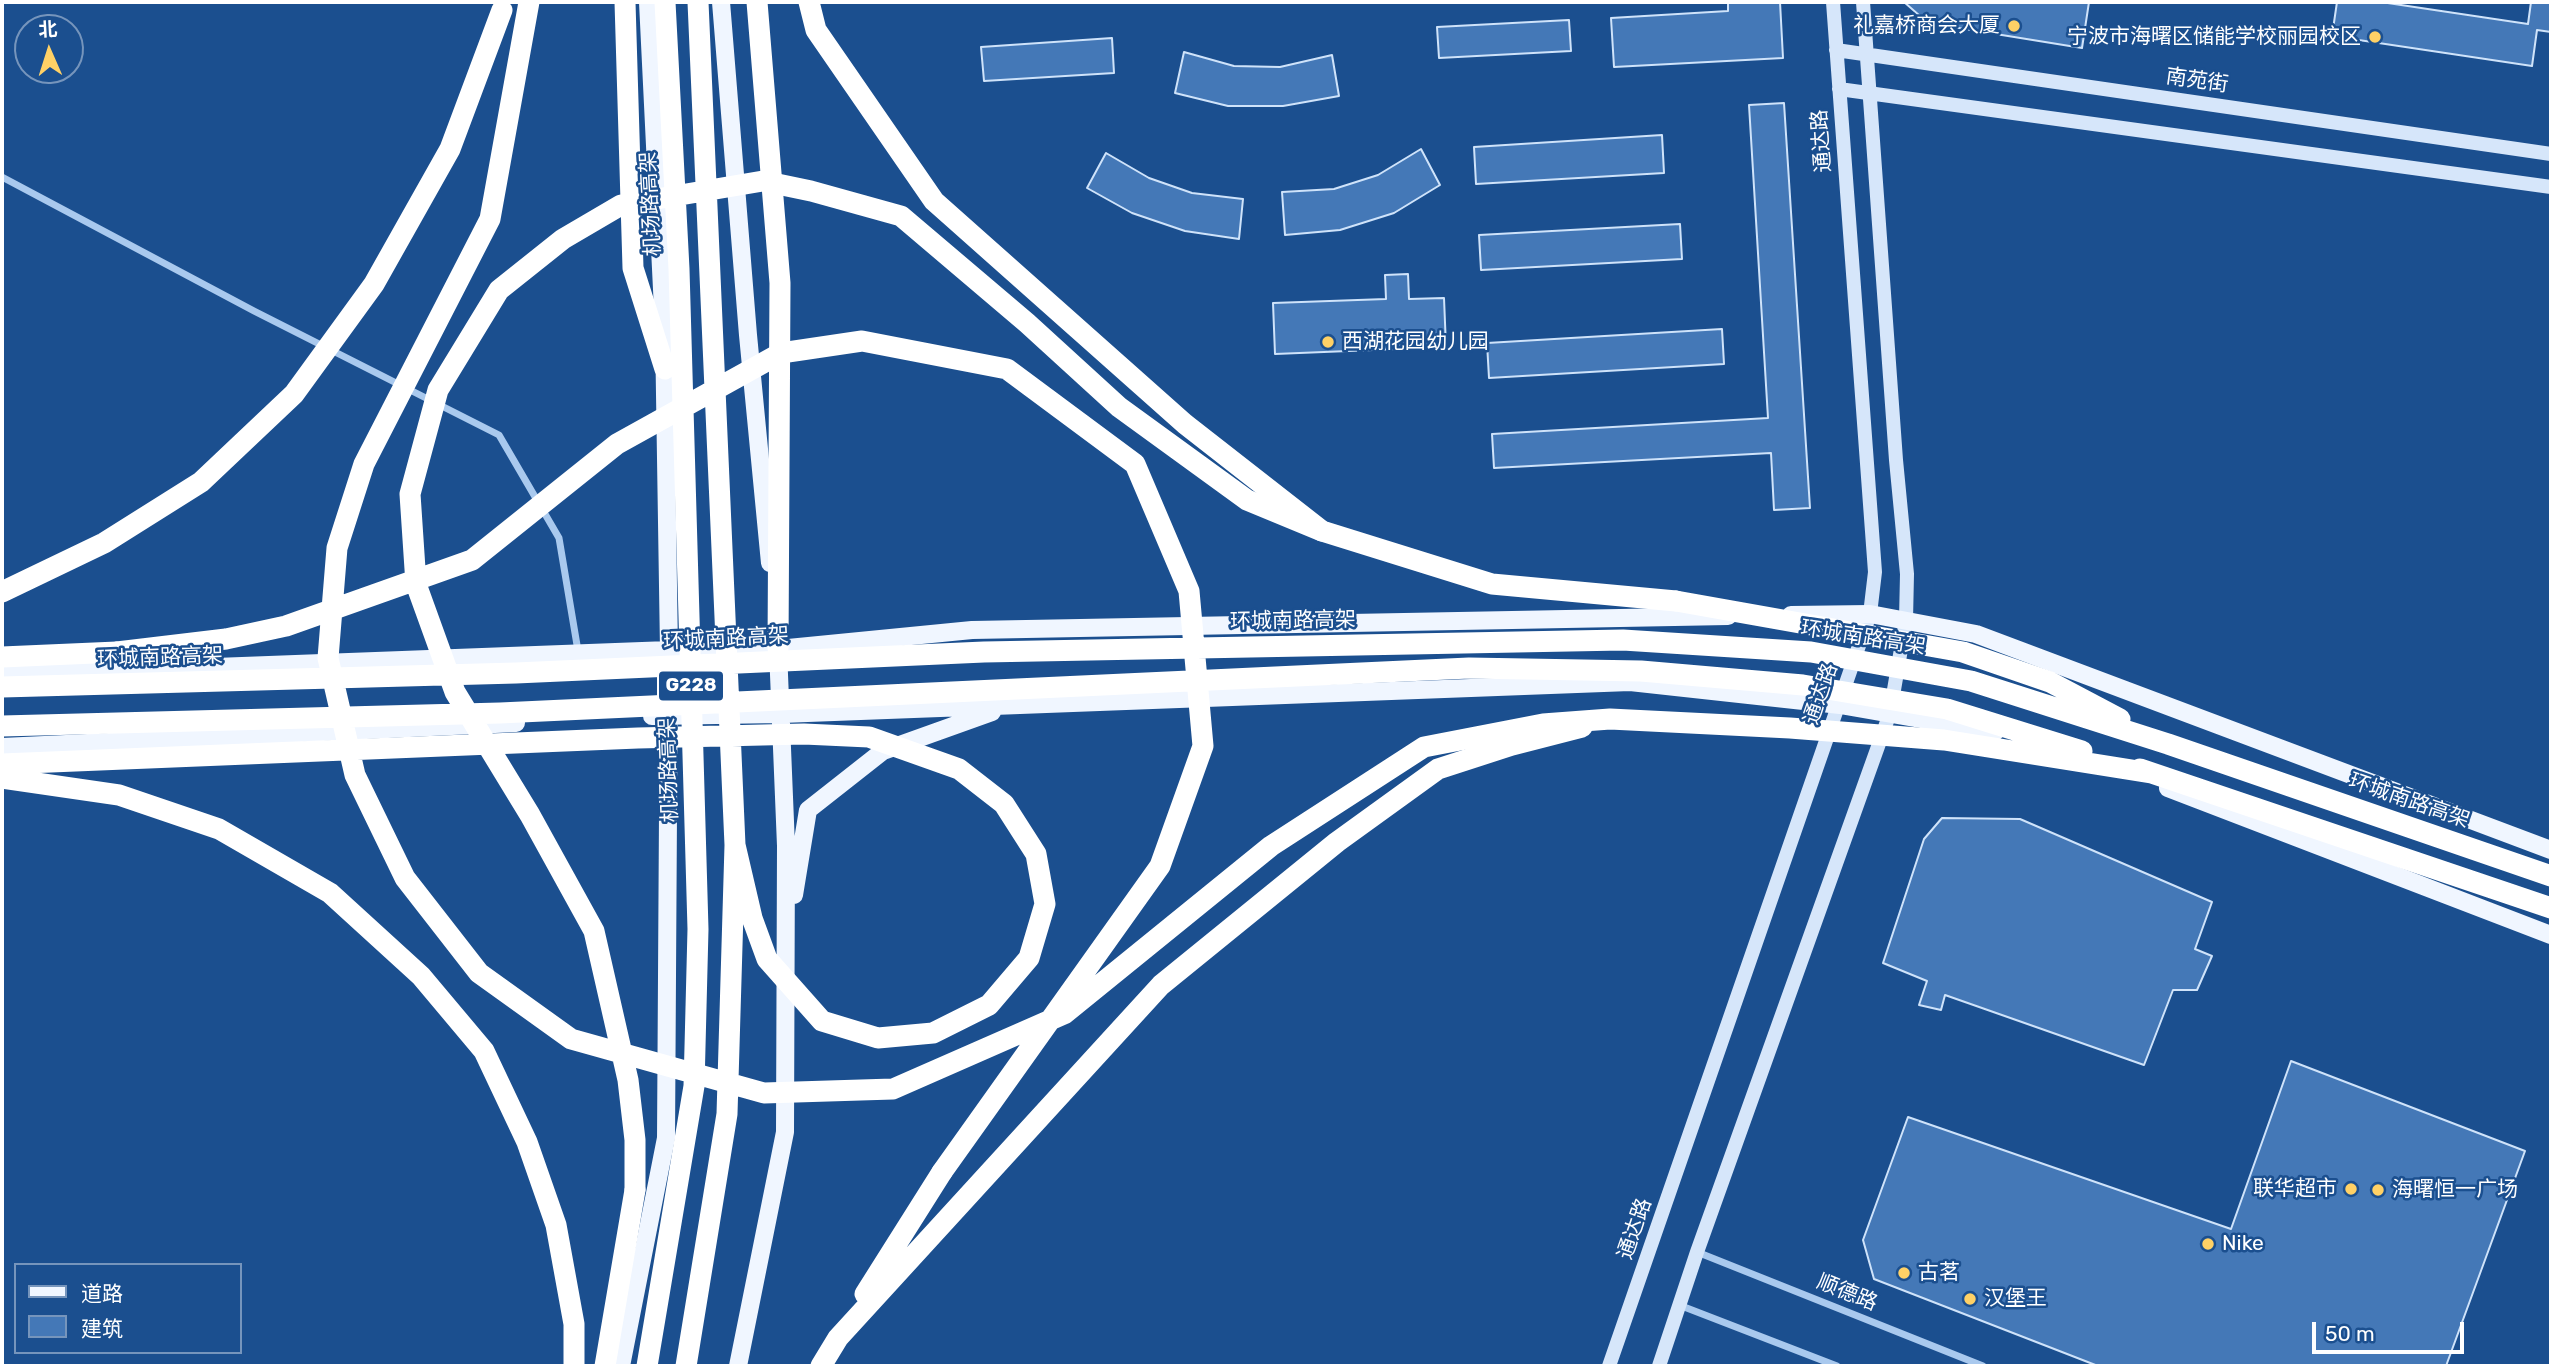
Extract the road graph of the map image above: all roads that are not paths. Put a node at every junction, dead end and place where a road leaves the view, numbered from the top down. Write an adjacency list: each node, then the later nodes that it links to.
1 (503, 2): 21 (highway, bridge)
2 (529, 2): 35 (highway, bridge)
3 (625, 2): 19 (highway)
4 (648, 2): 19 (main road)
5 (664, 2): 54 (highway, 机场路高架 / G228, bridge)
6 (698, 2): 42 (highway, G228, bridge)
7 (721, 2): 25 (main road)
8 (757, 2): 25 (highway)
9 (809, 2): 20 (highway, bridge)
10 (1833, 2): 12 (street, 通达路)
11 (1863, 2): 13 (street)
12 (1836, 50): 13 (street, 南苑街); 14 (street, 通达路)
13 (1867, 54): 15 (street); 16 (street, 南苑街)
14 (1839, 89): 15 (street); 22 (street, 通达路)
15 (1868, 93): 18 (street); 23 (street)
16 (2551, 154)
17 (2, 177): 26 (street)
18 (2551, 187)
19 (665, 369): 24 (main road)
20 (1322, 531): 37 (highway, bridge); 52 (highway, bridge)
21 (2, 592)
22 (1870, 614): 23 (main road); 25 (main road); 30 (street, 通达路)
23 (1906, 620): 32 (street); 43 (main road)
24 (669, 649): 25 (main road); 26 (main road); 34 (main road)
25 (778, 649): 33 (main road)
26 (579, 653): 28 (main road)
27 (2, 657): 50 (highway, bridge)
28 (2, 675)
29 (2, 687): 37 (highway, 环城南路高架, bridge)
30 (1840, 705): 31 (main road); 32 (main road); 58 (street, 通达路)
31 (1010, 706): 33 (main road); 47 (main road)
32 (1889, 713): 46 (main road); 48 (street)
33 (781, 714): 34 (main road); 47 (main road)
34 (669, 715): 38 (main road); 53 (main road)
35 (1610, 719): 40 (highway, bridge); 50 (highway, bridge)
36 (2, 726): 40 (highway, bridge)
37 (2168, 744): 44 (highway, 环城南路高架, bridge)
38 (2, 747)
39 (2, 764): 42 (highway, bridge)
40 (2151, 773): 45 (highway, bridge)
41 (2, 778): 51 (highway)
42 (735, 845): 55 (highway, G228, bridge)
43 (2551, 850)
44 (2551, 876)
45 (2551, 908)
46 (2551, 935)
47 (785, 947): 56 (main road)
48 (1697, 1252): 49 (street); 61 (street, 顺德路)
49 (1679, 1305): 59 (street); 60 (street)
50 (838, 1338): 57 (highway)
51 (574, 1366)
52 (605, 1366)
53 (621, 1366)
54 (647, 1366)
55 (686, 1366)
56 (738, 1366)
57 (821, 1366)
58 (1609, 1366)
59 (1659, 1366)
60 (1837, 1366)
61 (1983, 1366)

